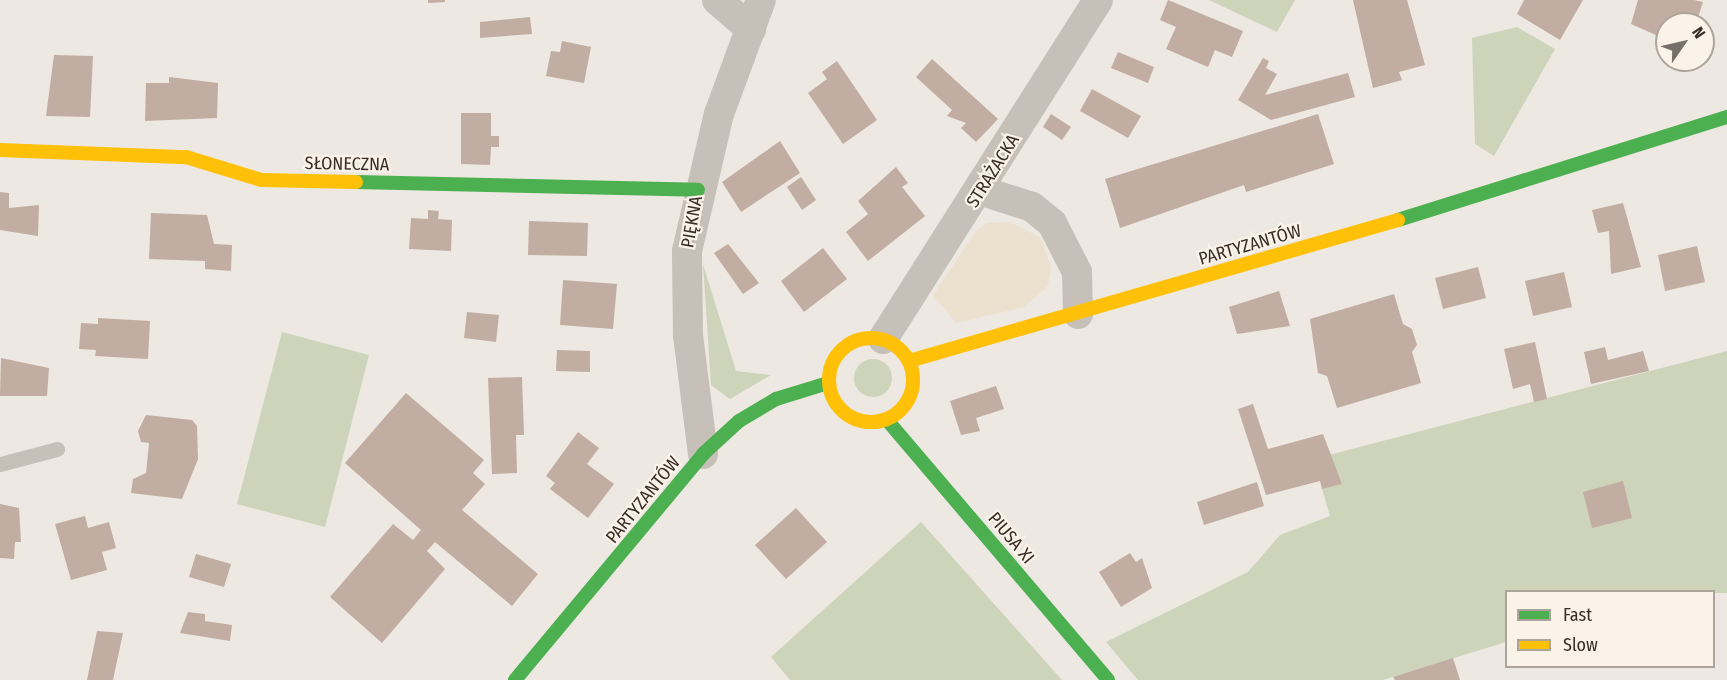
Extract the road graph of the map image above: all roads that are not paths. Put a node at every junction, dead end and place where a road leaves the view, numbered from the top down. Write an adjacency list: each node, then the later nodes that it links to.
1 (717, 0): 4 (street)
2 (760, 0): 4 (street, PIĘKNA)
3 (1098, 0): 8 (street, STRAŻACKA)
4 (751, 28): 7 (street, PIĘKNA)
5 (1727, 117): 9 (street, PARTYZANTÓW)
6 (0, 150): 7 (street, SŁONECZNA)
7 (698, 190): 15 (street, PIĘKNA)
8 (982, 191): 9 (street); 10 (street, STRAŻACKA)
9 (1078, 314): 11 (street, PARTYZANTÓW)
10 (883, 339): 11 (street); 12 (street)
11 (909, 361): 13 (street)
12 (828, 382): 13 (street); 15 (street, PARTYZANTÓW)
13 (887, 420): 18 (street, PIUSA XI)
14 (57, 448): 16 (lane)
15 (703, 454): 17 (street, PARTYZANTÓW)
16 (0, 464)
17 (515, 680)
18 (1108, 680)

